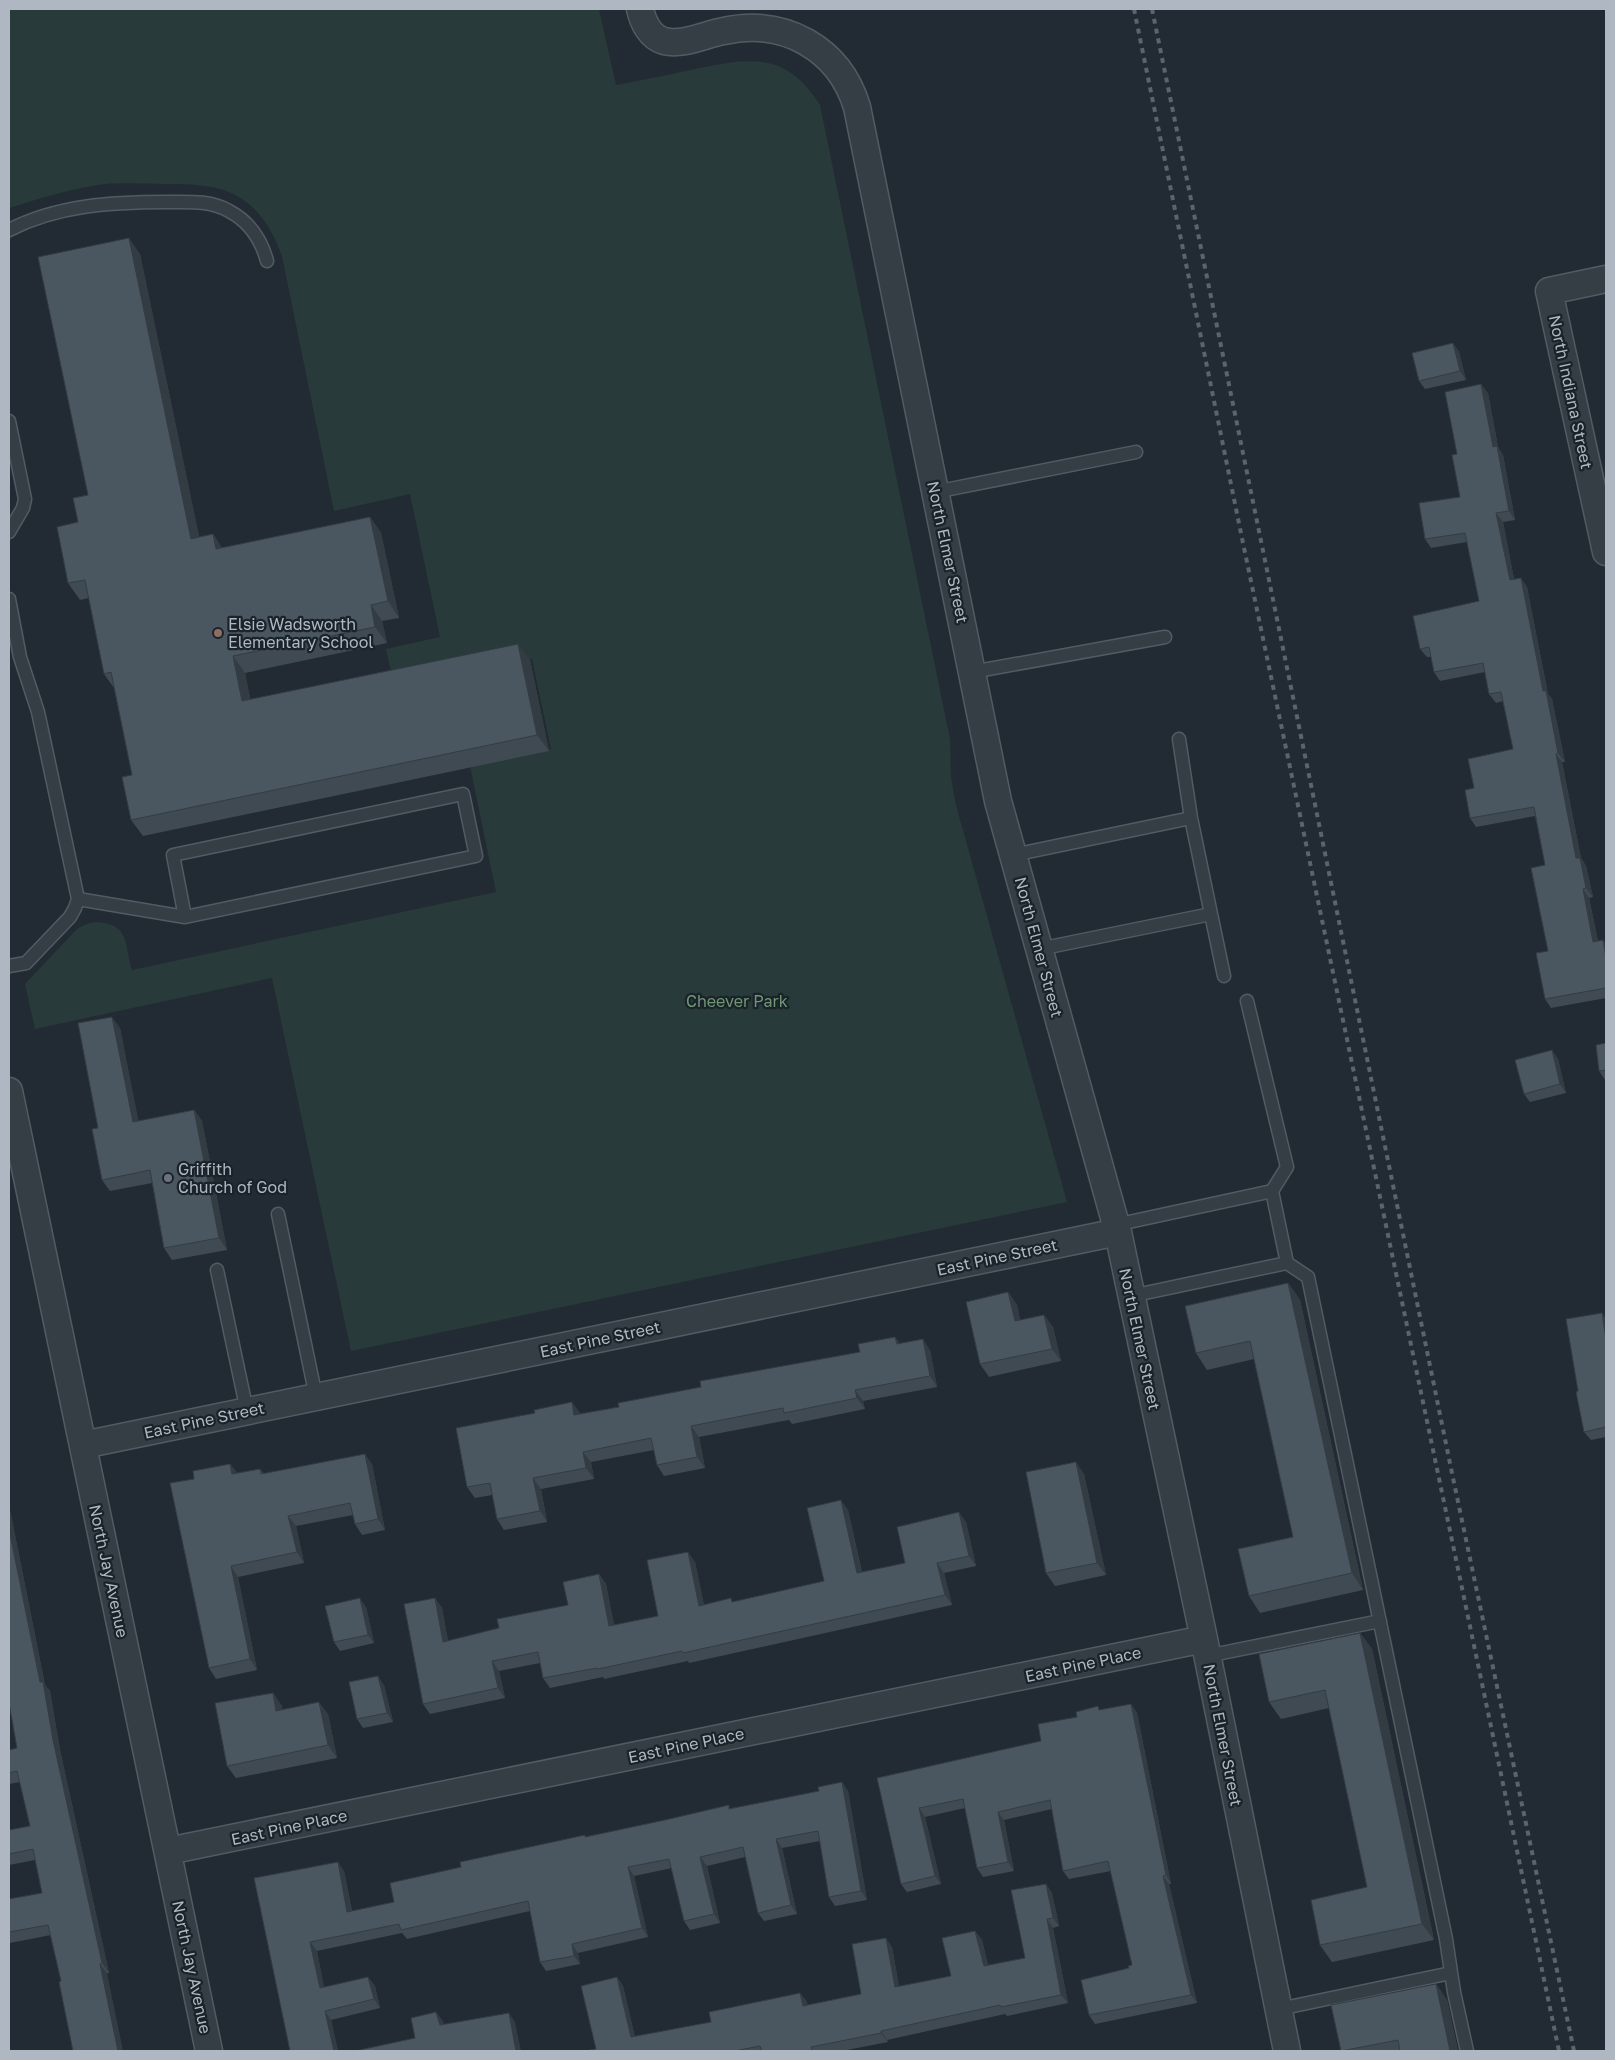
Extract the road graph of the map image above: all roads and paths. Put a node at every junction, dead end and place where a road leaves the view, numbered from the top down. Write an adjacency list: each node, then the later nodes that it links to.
1 (640, 9): 7 (street, North Elmer Street)
2 (9, 230): 3 (lane)
3 (268, 261)
4 (1606, 279): 9 (street, North Indiana Street)
5 (9, 421): 8 (lane)
6 (1136, 452): 7 (lane)
7 (935, 492): 12 (street, North Elmer Street)
8 (9, 532)
9 (1606, 552)
10 (9, 599): 16 (lane)
11 (1165, 637): 12 (lane)
12 (972, 672): 15 (street, North Elmer Street)
13 (1179, 739): 14 (lane)
14 (1192, 818): 15 (lane); 17 (lane)
15 (1013, 855): 19 (street, North Elmer Street)
16 (78, 899): 18 (lane); 20 (lane)
17 (1211, 914): 19 (lane); 21 (lane)
18 (185, 917): 18 (lane)
19 (1039, 949): 26 (street, North Elmer Street)
20 (9, 966)
21 (1224, 976)
22 (1247, 1000): 24 (lane)
23 (9, 1091): 32 (street, North Jay Avenue)
24 (1272, 1191): 26 (lane); 27 (lane)
25 (278, 1214): 30 (lane)
26 (1116, 1228): 29 (street, North Elmer Street); 30 (street, East Pine Street)
27 (1287, 1262): 29 (lane); 33 (lane)
28 (217, 1270): 31 (lane)
29 (1131, 1296): 34 (street, North Elmer Street)
30 (316, 1397): 31 (street, East Pine Street)
31 (247, 1411): 32 (street, East Pine Street)
32 (83, 1445): 35 (street, North Jay Avenue)
33 (1380, 1621): 34 (lane); 36 (lane)
34 (1206, 1648): 35 (street, East Pine Place); 37 (street, North Elmer Street)
35 (168, 1852): 38 (street, North Jay Avenue)
36 (1451, 1973): 37 (lane); 40 (lane)
37 (1279, 2009): 39 (street, North Elmer Street)
38 (209, 2051)
39 (1284, 2051)
40 (1466, 2051)

